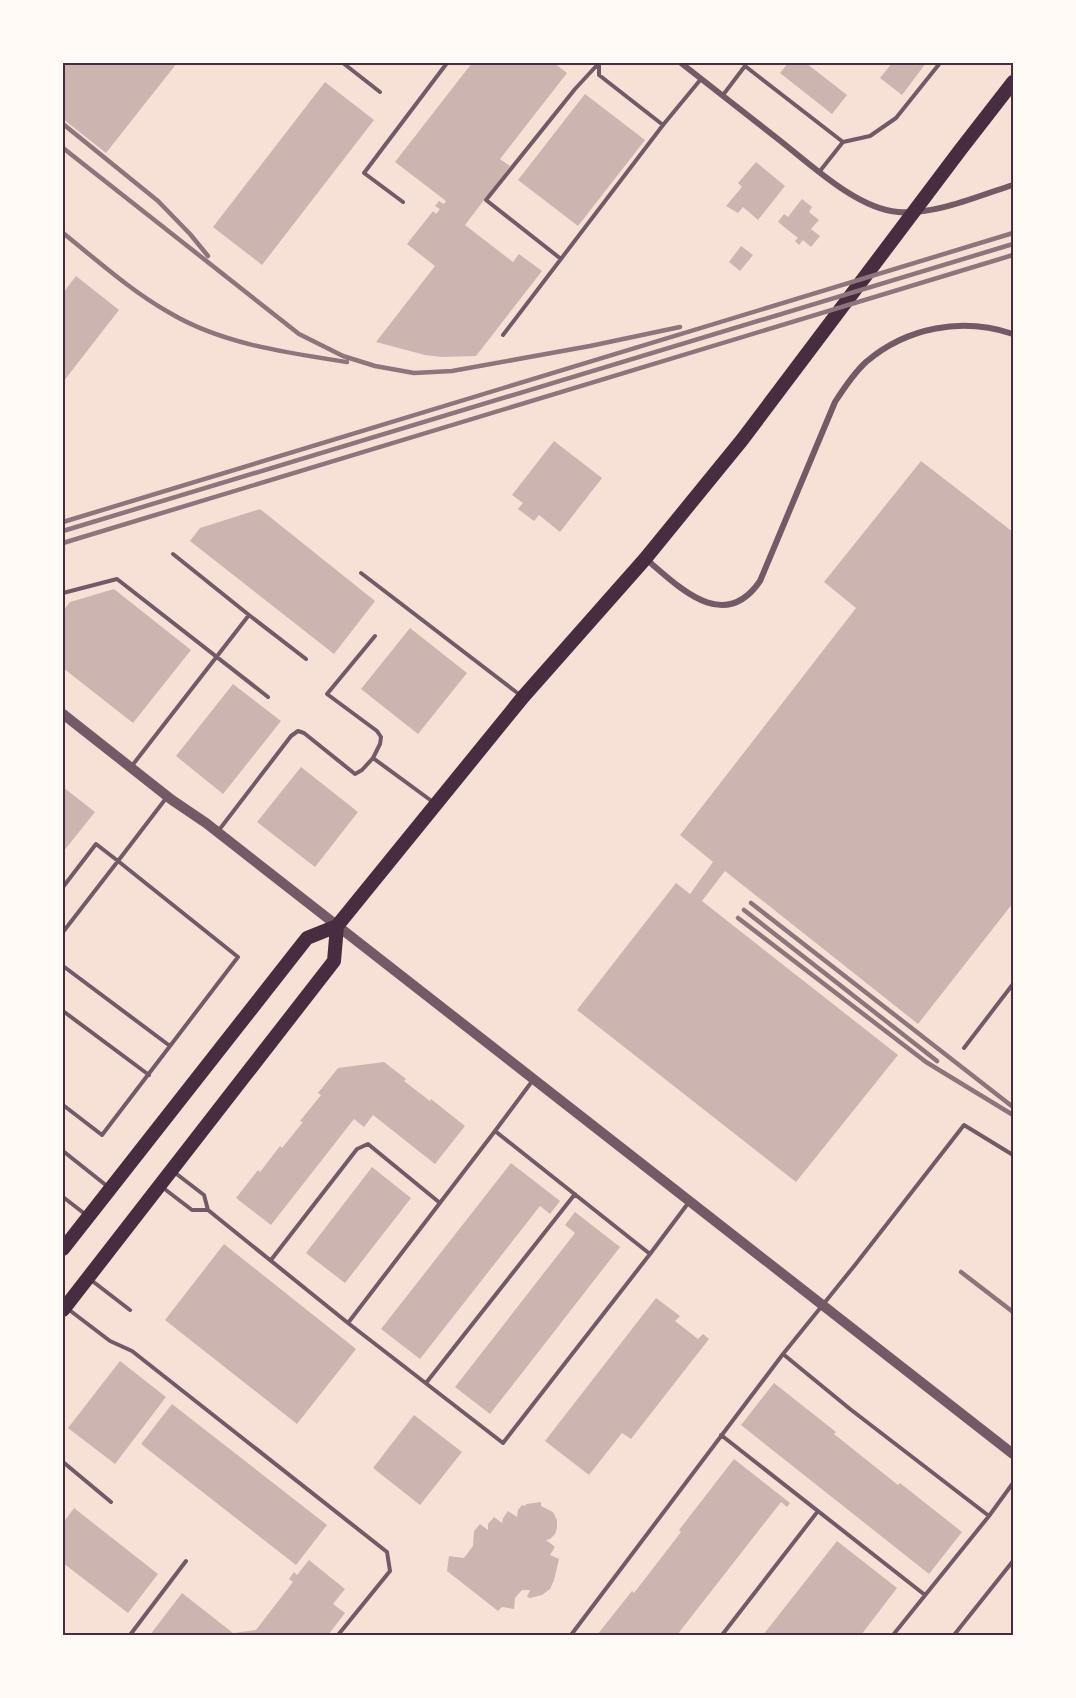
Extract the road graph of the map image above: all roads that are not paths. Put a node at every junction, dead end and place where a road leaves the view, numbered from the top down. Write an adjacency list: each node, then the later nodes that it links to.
1 (343, 63): 9 (lane)
2 (447, 63): 15 (lane)
3 (599, 63): 11 (lane); 16 (lane)
4 (681, 63): 7 (street)
5 (939, 63): 12 (lane)
6 (746, 64): 10 (lane); 12 (lane)
7 (701, 79): 10 (street); 11 (lane)
8 (1013, 82): 20 (main road)
9 (380, 92)
10 (723, 96): 13 (street)
11 (663, 125): 16 (lane)
12 (843, 142): 13 (lane)
13 (820, 171): 14 (street)
14 (1013, 185)
15 (403, 202)
16 (561, 259): 18 (lane)
17 (1013, 334): 20 (street)
18 (503, 335)
19 (172, 554): 23 (lane)
20 (645, 559): 28 (main road)
21 (362, 573): 28 (lane)
22 (63, 593): 25 (lane)
23 (249, 615): 25 (lane); 26 (lane)
24 (375, 636): 30 (lane)
25 (217, 657): 27 (lane); 31 (lane)
26 (306, 659)
27 (268, 697)
28 (522, 697): 33 (main road)
29 (63, 714): 31 (street)
30 (373, 758): 33 (lane); 34 (lane)
31 (131, 768): 32 (street)
32 (167, 796): 34 (street); 35 (lane)
33 (436, 804): 37 (main road)
34 (218, 832): 37 (street)
35 (118, 861): 36 (lane); 38 (lane); 42 (lane)
36 (63, 887)
37 (337, 926): 45 (street); 50 (main road); 52 (main road)
38 (63, 932)
39 (63, 966): 42 (lane)
40 (1013, 984): 43 (lane)
41 (63, 1011): 44 (lane)
42 (170, 1046): 44 (lane)
43 (964, 1048)
44 (148, 1075): 46 (lane)
45 (534, 1079): 47 (lane); 55 (street)
46 (63, 1105)
47 (495, 1131): 53 (lane); 56 (lane)
48 (63, 1151): 52 (lane)
49 (1013, 1155): 63 (lane)
50 (172, 1170): 51 (main road); 57 (lane)
51 (160, 1185): 57 (lane); 62 (main road)
52 (110, 1189): 58 (main road)
53 (575, 1194): 60 (lane); 68 (lane)
54 (63, 1197): 58 (lane)
55 (690, 1201): 60 (lane); 63 (street)
56 (440, 1203): 61 (lane); 66 (lane)
57 (208, 1210): 61 (lane)
58 (88, 1216): 59 (main road)
59 (63, 1249)
60 (650, 1254): 68 (lane)
61 (271, 1260): 66 (lane)
62 (88, 1278): 64 (main road); 65 (lane)
63 (823, 1304): 67 (lane); 70 (street)
64 (64, 1309): 80 (lane)
65 (130, 1310)
66 (348, 1323): 68 (lane)
67 (783, 1354): 69 (lane); 75 (lane)
68 (426, 1383)
69 (721, 1436): 74 (lane); 81 (lane)
70 (1013, 1454)
71 (63, 1462): 73 (lane)
72 (1013, 1483): 75 (lane)
73 (111, 1502)
74 (818, 1512): 78 (lane); 82 (lane)
75 (989, 1516): 78 (lane)
76 (186, 1561): 79 (lane)
77 (1013, 1561): 84 (lane)
78 (925, 1595): 83 (lane)
79 (130, 1635)
80 (338, 1635)
81 (571, 1635)
82 (722, 1635)
83 (893, 1635)
84 (954, 1635)

